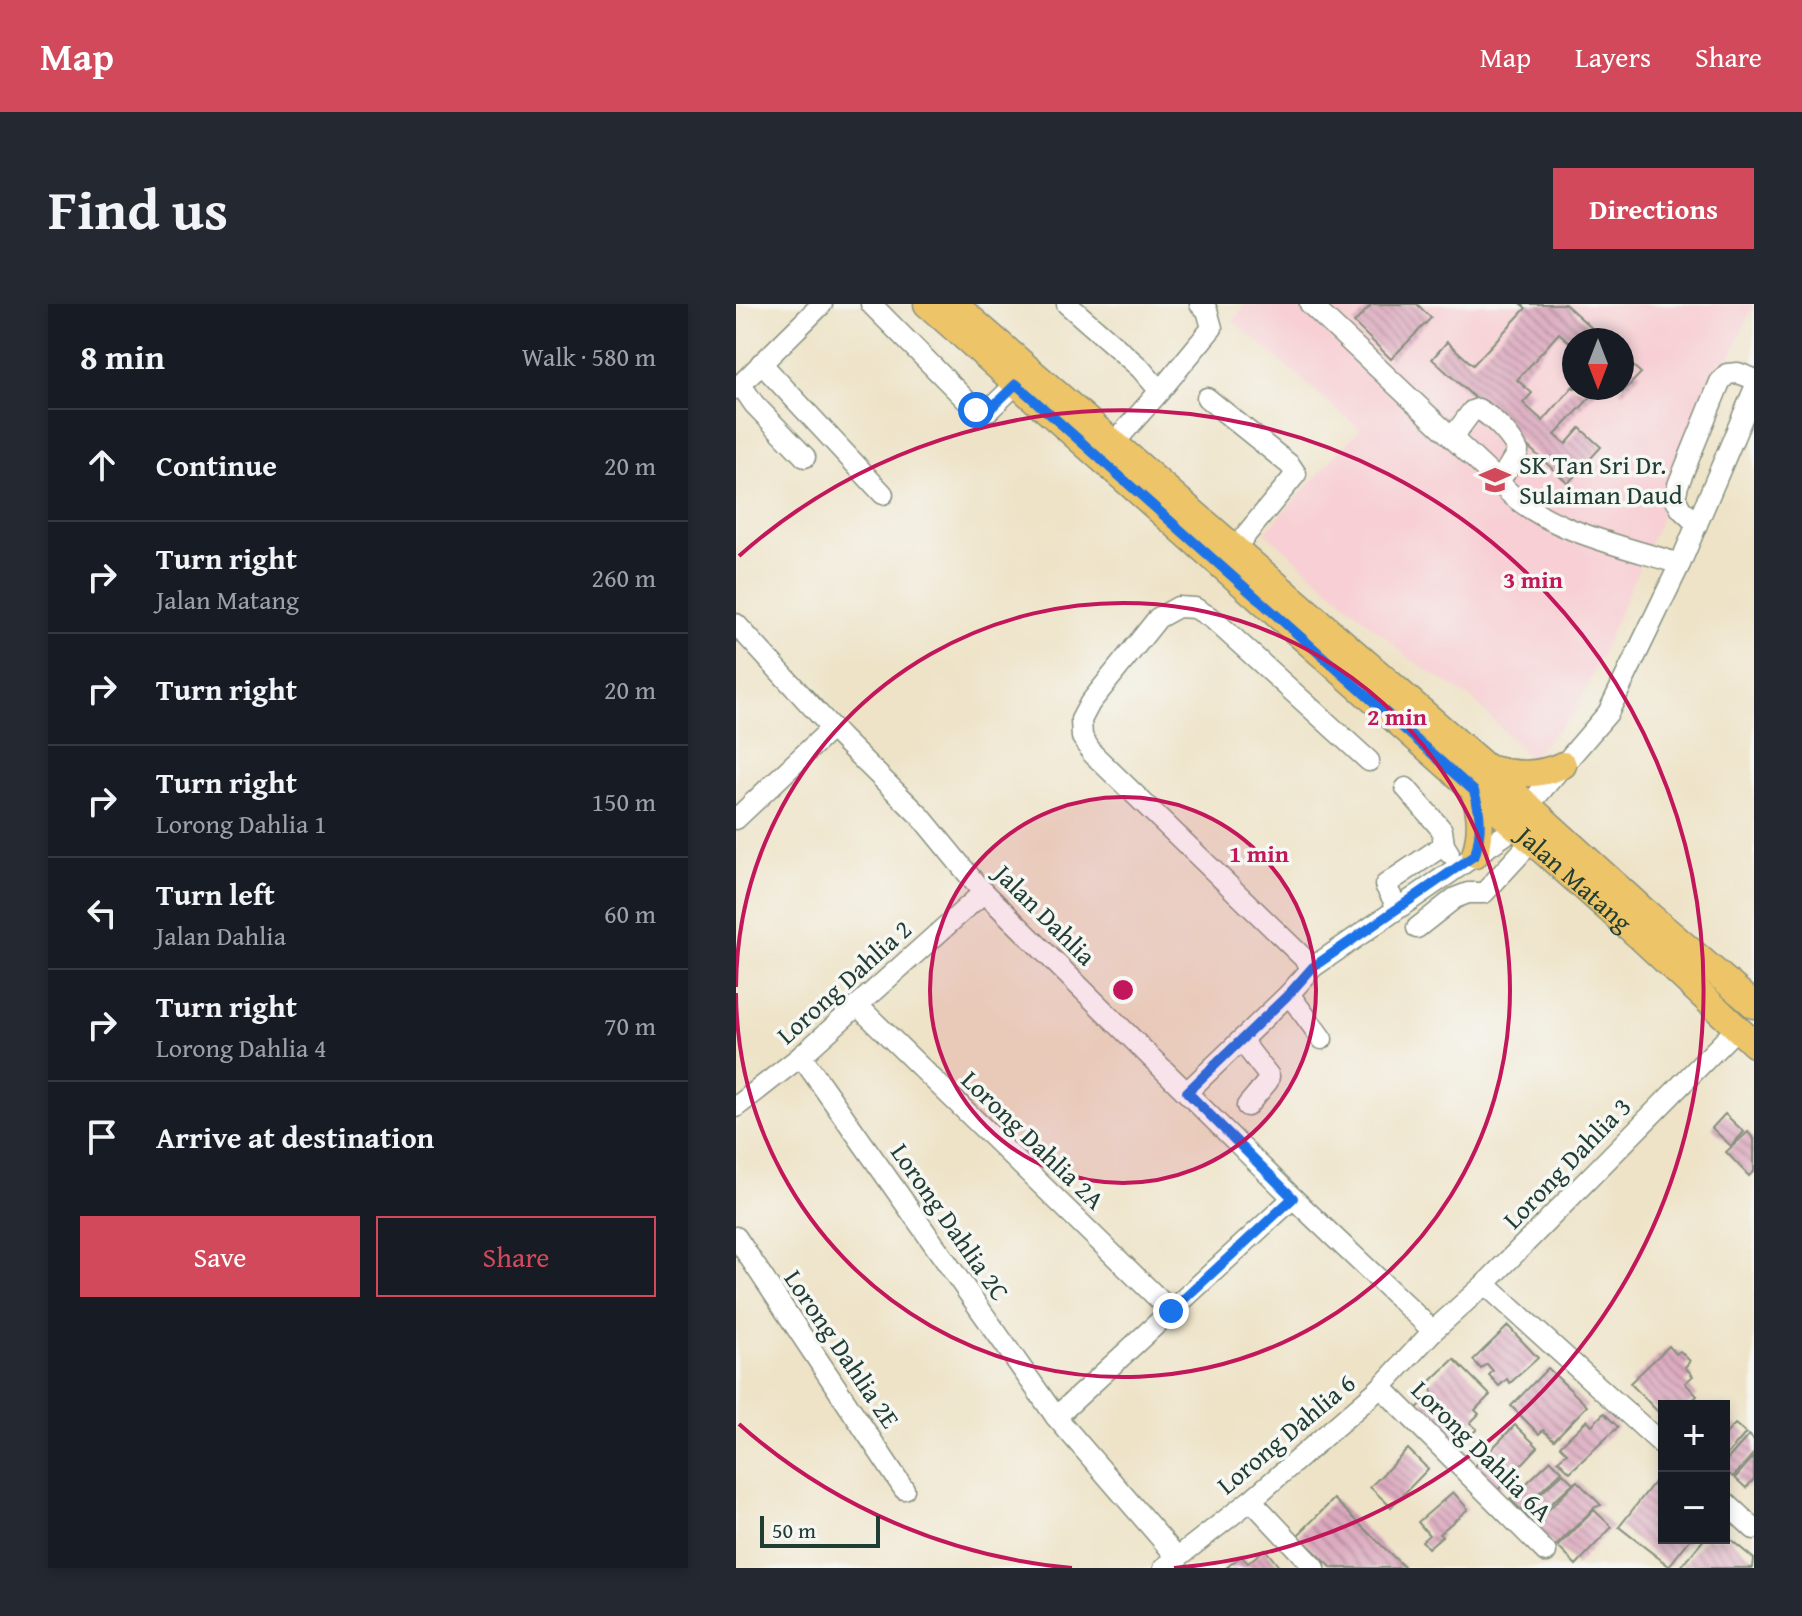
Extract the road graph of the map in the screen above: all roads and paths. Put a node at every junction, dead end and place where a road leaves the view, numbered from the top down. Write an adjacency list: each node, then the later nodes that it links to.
1 (822, 304): 8 (street)
2 (871, 304): 10 (street)
3 (927, 304): 10 (main road, Jalan Matang)
4 (954, 304): 16 (main road, Jalan Matang)
5 (1067, 304): 13 (street)
6 (1200, 304): 13 (street)
7 (1310, 304): 15 (street)
8 (761, 363): 11 (street); 19 (street)
9 (1754, 379): 20 (street)
10 (1016, 384): 27 (main road, Jalan Matang)
11 (738, 387): 17 (street)
12 (1754, 390): 20 (street)
13 (1160, 391): 16 (street)
14 (1207, 398): 21 (street)
15 (1452, 438): 18 (street); 18 (street)
16 (1113, 444): 21 (main road, Jalan Matang)
17 (805, 457)
18 (1499, 482): 22 (street)
19 (883, 494)
20 (1697, 524): 22 (street)
21 (1234, 549): 27 (main road, Jalan Matang)
22 (1680, 564): 26 (street)
23 (736, 624): 24 (street, Jalan Dahlia)
24 (832, 728): 30 (street); 34 (street, Jalan Dahlia)
25 (1369, 761): 37 (street)
26 (1563, 765): 27 (main road); 29 (street)
27 (1481, 780): 29 (main road, Jalan Matang); 31 (main road, Jalan Matang); 33 (main road)
28 (1406, 788): 32 (street)
29 (1529, 805): 31 (main road); 39 (main road, Jalan Matang)
30 (736, 819)
31 (1531, 842): 33 (street); 36 (street); 41 (main road, Jalan Matang)
32 (1444, 845): 33 (street); 35 (street)
33 (1466, 861): 35 (street)
34 (984, 892): 40 (street, Lorong Dahlia 2); 45 (street, Jalan Dahlia)
35 (1398, 908): 37 (street)
36 (1417, 928)
37 (1313, 967): 38 (street)
38 (1289, 994): 42 (street); 43 (street)
39 (1754, 1005)
40 (858, 1006): 44 (street, Lorong Dahlia 2); 51 (street, Lorong Dahlia 2A)
41 (1745, 1036): 50 (street, Lorong Dahlia 3)
42 (1322, 1039)
43 (1241, 1040): 45 (street); 46 (street)
44 (801, 1056): 47 (street, Lorong Dahlia 2); 54 (street, Lorong Dahlia 2C)
45 (1187, 1092): 48 (street, Jalan Dahlia)
46 (1247, 1106)
47 (736, 1107)
48 (1293, 1198): 51 (street); 52 (street, Jalan Dahlia)
49 (736, 1237): 56 (street, Lorong Dahlia 2E)
50 (1485, 1284): 52 (street, Lorong Dahlia 3); 55 (street)
51 (1171, 1311): 54 (street)
52 (1433, 1331): 53 (street, Lorong Dahlia 6)
53 (1381, 1387): 57 (street, Lorong Dahlia 6); 60 (street, Lorong Dahlia 6A)
54 (1056, 1417): 61 (street, Lorong Dahlia 2C)
55 (1658, 1441)
56 (904, 1489)
57 (1251, 1500): 61 (street, Lorong Dahlia 6); 62 (street)
58 (1730, 1507): 59 (street)
59 (1754, 1529)
60 (1546, 1552)
61 (1171, 1562)
62 (1315, 1568)

